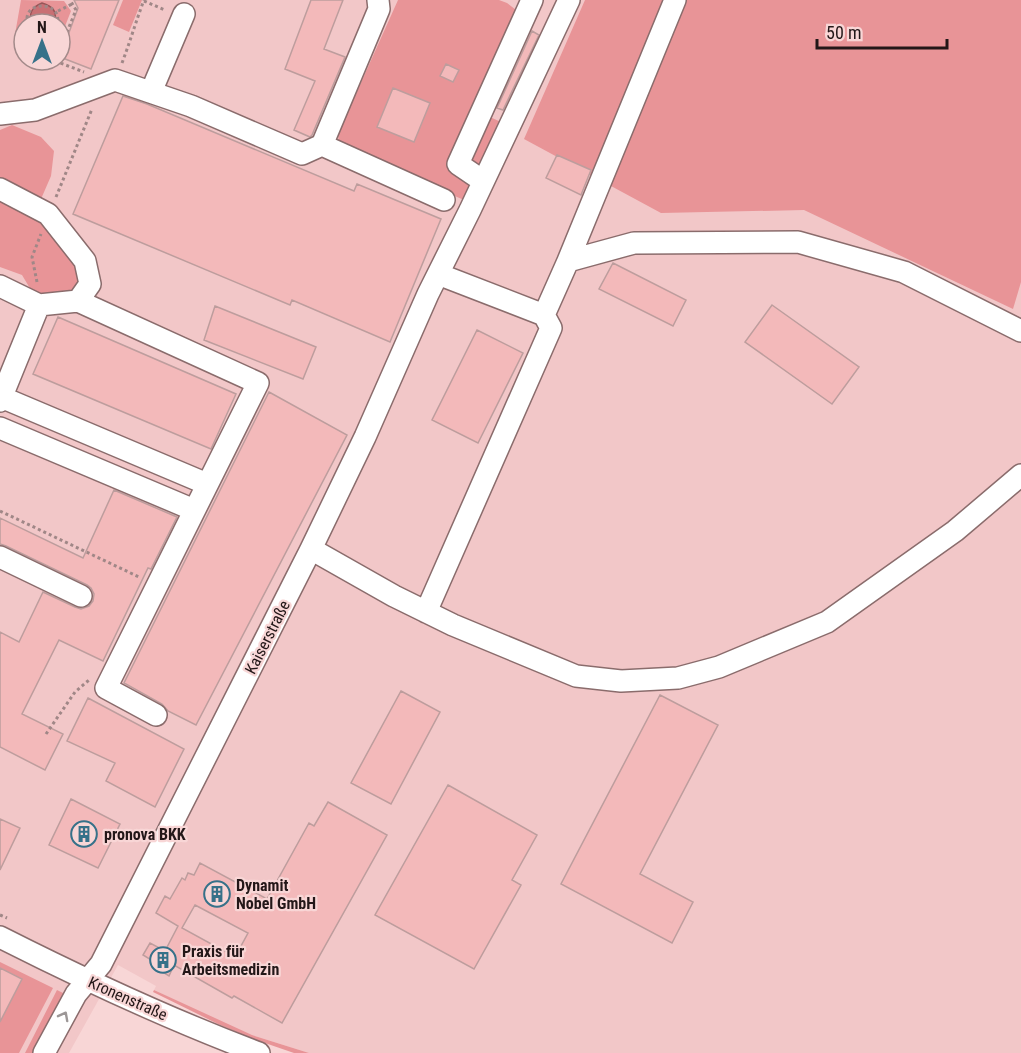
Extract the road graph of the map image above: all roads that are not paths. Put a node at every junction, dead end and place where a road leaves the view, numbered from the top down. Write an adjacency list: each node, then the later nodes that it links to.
1 (378, 0): 8 (street)
2 (569, 0): 9 (street, Kaiserstraße)
3 (675, 0): 12 (street)
4 (526, 2): 9 (street)
5 (184, 14): 6 (street)
6 (151, 92): 7 (street); 8 (street)
7 (0, 114)
8 (322, 145): 11 (street)
9 (483, 181): 13 (street, Kaiserstraße)
10 (0, 189): 15 (street)
11 (444, 200)
12 (568, 261): 17 (street); 18 (street)
13 (438, 274): 17 (street); 26 (street, Kaiserstraße)
14 (0, 286): 16 (street)
15 (78, 301): 16 (street); 24 (street)
16 (39, 305): 19 (street)
17 (544, 315): 29 (street)
18 (1021, 330)
19 (1, 399): 21 (street)
20 (0, 428): 22 (street)
21 (86, 433): 22 (street); 24 (street)
22 (76, 460): 25 (street)
23 (1021, 475): 29 (street)
24 (207, 484): 25 (street)
25 (194, 510): 30 (street)
26 (311, 549): 29 (street); 32 (street, Kaiserstraße)
27 (0, 557): 28 (street)
28 (81, 596)
29 (426, 612)
30 (156, 715)
31 (0, 937): 32 (street, Kronenstraße)
32 (86, 980): 33 (street, Kaiserstraße, one-way to 32); 34 (street, Kronenstraße)
33 (44, 1053)
34 (259, 1053)

